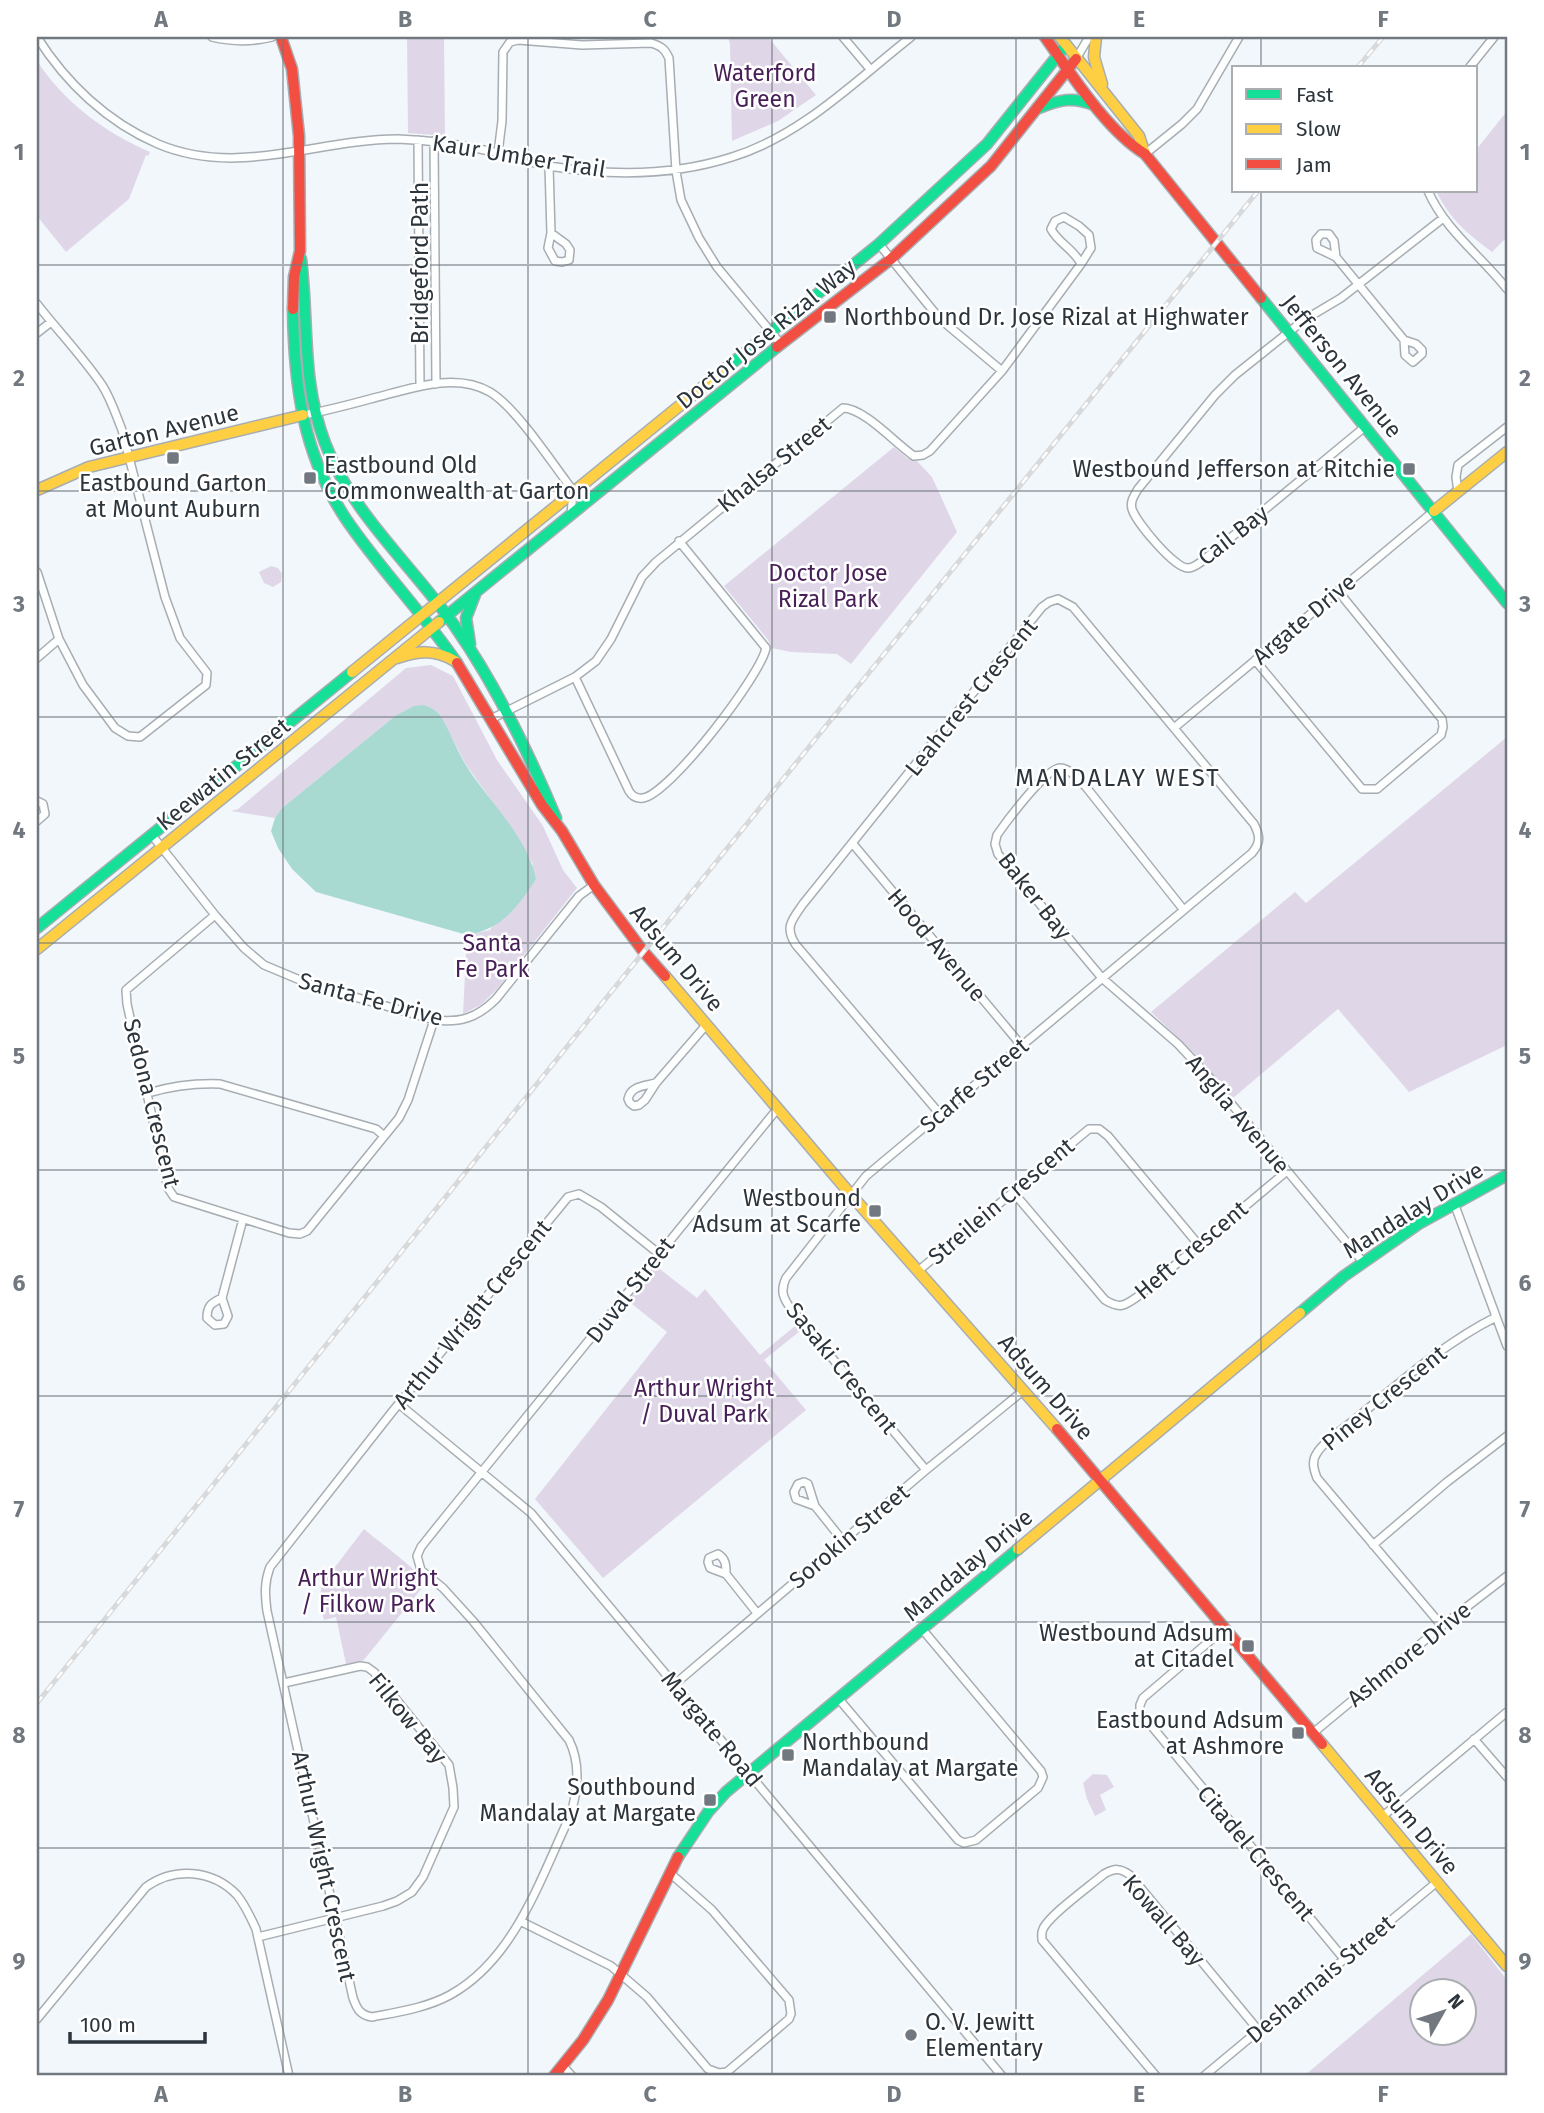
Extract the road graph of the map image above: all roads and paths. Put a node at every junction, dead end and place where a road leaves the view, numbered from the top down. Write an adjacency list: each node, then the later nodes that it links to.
1 (37, 37): 23 (street, Kaur Umber Trail)
2 (212, 37): 3 (street)
3 (272, 37)
4 (281, 37): 23 (street)
5 (843, 37): 16 (street)
6 (911, 37): 16 (street, Kaur Umber Trail)
7 (1045, 37): 13 (street, Jefferson Avenue)
8 (1089, 37): 14 (street, Doctor Jose Rizal Way)
9 (1096, 37): 18 (street)
10 (1239, 37): 25 (street)
11 (1494, 37): 15 (street)
12 (1066, 40): 13 (street, Doctor Jose Rizal Way); 14 (street, Jefferson Avenue)
13 (1058, 55): 17 (street, Jefferson Avenue); 31 (street, Doctor Jose Rizal Way)
14 (1076, 59): 17 (street, Doctor Jose Rizal Way); 18 (street, Jefferson Avenue)
15 (1471, 66)
16 (870, 69): 27 (street, Kaur Umber Trail)
17 (1068, 69): 19 (street, Jefferson Avenue); 20 (street, Doctor Jose Rizal Way)
18 (1108, 98): 25 (street, Jefferson Avenue)
19 (1098, 107): 20 (street); 25 (street, Jefferson Avenue)
20 (1039, 108): 34 (street, Doctor Jose Rizal Way)
21 (418, 140): 22 (street, Kaur Umber Trail); 23 (street, Kaur Umber Trail); 47 (street, Bridgeford Path)
22 (434, 141): 24 (street, Kaur Umber Trail); 46 (street, Bridgeford Path)
23 (299, 151): 32 (street)
24 (498, 153): 26 (street, Kaur Umber Trail); 27 (street)
25 (1145, 154): 41 (street, Jefferson Avenue)
26 (549, 166): 27 (street, Kaur Umber Trail); 30 (street)
27 (676, 170): 40 (street)
28 (1428, 192): 29 (street)
29 (1442, 219): 36 (street); 37 (street)
30 (551, 233)
31 (879, 244): 34 (street); 40 (street, Doctor Jose Rizal Way)
32 (300, 251): 48 (street, Adsum Drive); 49 (street, Adsum Drive)
33 (1336, 257): 36 (street)
34 (891, 259): 44 (street, Doctor Jose Rizal Way); 45 (street)
35 (1081, 264): 35 (street, Khalsa Street); 45 (street, Khalsa Street)
36 (1359, 284): 41 (street); 43 (street)
37 (1507, 289)
38 (37, 304): 39 (street)
39 (51, 322): 42 (street); 53 (street)
40 (770, 331): 44 (street); 55 (street, Doctor Jose Rizal Way)
41 (1289, 331): 50 (street, Jefferson Avenue); 50 (street, Cail Bay)
42 (37, 333)
43 (1404, 340)
44 (781, 344): 58 (street, Doctor Jose Rizal Way)
45 (1002, 370): 59 (street, Khalsa Street)
46 (436, 384): 47 (street); 55 (street)
47 (420, 386): 48 (street)
48 (316, 412): 49 (street); 63 (street, Adsum Drive)
49 (303, 415): 53 (street, Garton Avenue); 65 (street, Adsum Drive)
50 (1366, 426): 57 (street, Jefferson Avenue)
51 (1507, 427): 56 (street)
52 (1507, 452): 56 (street)
53 (128, 457): 54 (street, Garton Avenue); 68 (street)
54 (37, 490)
55 (573, 491): 58 (street); 63 (street, Doctor Jose Rizal Way)
56 (1458, 492): 57 (street)
57 (1434, 511): 62 (street, Argate Drive); 64 (street, Jefferson Avenue)
58 (571, 516): 61 (street, Doctor Jose Rizal Way)
59 (679, 541): 74 (street, Khalsa Street); 74 (street)
60 (37, 572): 68 (street)
61 (478, 590): 66 (street, Doctor Jose Rizal Way); 69 (street)
62 (1338, 591): 72 (street, Argate Drive); 72 (street)
63 (438, 603): 65 (street, Doctor Jose Rizal Way); 66 (street, Adsum Drive)
64 (1507, 603)
65 (423, 615): 67 (street, Adsum Drive); 81 (street, Keewatin Street)
66 (447, 615): 67 (street, Doctor Jose Rizal Way); 69 (street, Adsum Drive)
67 (432, 626): 71 (street, Keewatin Street); 73 (street, Adsum Drive)
68 (59, 639): 70 (street)
69 (472, 652): 75 (street, Adsum Drive)
70 (37, 658)
71 (392, 659): 73 (street); 83 (street, Keewatin Street)
72 (1255, 660): 77 (street, Argate Drive)
73 (458, 664): 76 (street, Adsum Drive)
74 (575, 677): 75 (street, Khalsa Street)
75 (507, 711): 76 (street, Khalsa Street); 80 (street, Adsum Drive)
76 (491, 719): 80 (street, Adsum Drive)
77 (1174, 728): 82 (street, Leahcrest Crescent); 85 (street, Leahcrest Crescent)
78 (37, 802): 79 (street)
79 (37, 821)
80 (562, 831): 84 (street, Adsum Drive)
81 (151, 834): 83 (street, Santa Fe Drive); 87 (street, Keewatin Street)
82 (853, 844): 92 (street, Hood Avenue); 96 (street, Leahcrest Crescent)
83 (163, 848): 86 (street, Santa Fe Drive); 88 (street, Keewatin Street)
84 (594, 885): 90 (street, Santa Fe Drive); 91 (street, Adsum Drive)
85 (1183, 909): 89 (street, Leahcrest Crescent); 89 (street, Baker Bay)
86 (215, 915): 90 (street, Santa Fe Drive); 94 (street, Sedona Crescent)
87 (37, 929)
88 (37, 949)
89 (1101, 978): 92 (street, Scarfe Street); 98 (street, Anglia Avenue)
90 (434, 1020): 97 (street, Sedona Crescent)
91 (707, 1024): 93 (street); 95 (street, Adsum Drive)
92 (1021, 1045): 96 (street, Scarfe Street)
93 (656, 1083)
94 (148, 1093): 97 (street); 103 (street, Sedona Crescent)
95 (778, 1108): 101 (street, Adsum Drive); 105 (street, Duval Street)
96 (939, 1113): 101 (street, Scarfe Street)
97 (384, 1136): 103 (street, Sedona Crescent)
98 (1287, 1171): 104 (street, Heft Crescent); 106 (street, Anglia Avenue)
99 (1507, 1175): 102 (street, Mandalay Drive)
100 (1013, 1192): 104 (street, Heft Crescent); 104 (street, Streilein Crescent); 107 (street, Streilein Crescent)
101 (852, 1196): 107 (street, Adsum Drive); 114 (street, Sasaki Crescent)
102 (1454, 1203): 106 (street, Mandalay Drive); 109 (street)
103 (243, 1219): 108 (street)
104 (1198, 1244)
105 (658, 1253): 112 (street, Arthur Wright Crescent); 115 (street, Duval Street)
106 (1363, 1262): 116 (street, Mandalay Drive)
107 (918, 1271): 111 (street, Adsum Drive)
108 (222, 1298)
109 (1496, 1317): 110 (street); 119 (street, Piney Crescent)
110 (1507, 1346)
111 (1024, 1390): 114 (street, Sorokin Street); 116 (street, Adsum Drive)
112 (399, 1404): 115 (street, Margate Road); 126 (street, Arthur Wright Crescent)
113 (1507, 1436): 119 (street)
114 (926, 1470): 118 (street, Sorokin Street)
115 (482, 1472): 127 (street, Margate Road); 138 (street, Arthur Wright Crescent)
116 (1100, 1479): 124 (street, Adsum Drive); 125 (street, Mandalay Drive)
117 (815, 1506): 118 (street)
118 (843, 1541): 122 (street, Sorokin Street)
119 (1373, 1545): 123 (street, Piney Crescent)
120 (726, 1574): 122 (street)
121 (1507, 1576): 123 (street, Ashmore Drive)
122 (757, 1613): 127 (street, Sorokin Street)
123 (1442, 1626): 130 (street, Ashmore Drive)
124 (1225, 1628): 130 (street, Adsum Drive); 140 (street, Citadel Crescent)
125 (922, 1629): 128 (street, Mandalay Drive); 128 (street)
126 (284, 1682): 137 (street, Arthur Wright Crescent); 137 (street, Filkow Bay)
127 (675, 1684): 132 (street, Margate Road)
128 (838, 1698): 132 (street, Mandalay Drive)
129 (1507, 1712): 131 (street)
130 (1312, 1733): 134 (street, Adsum Drive)
131 (1475, 1739): 133 (street); 134 (street)
132 (749, 1773): 135 (street, Mandalay Drive); 149 (street, Margate Road)
133 (1507, 1777)
134 (1382, 1816): 136 (street, Adsum Drive)
135 (670, 1873): 142 (street, Mandalay Drive); 142 (street)
136 (1437, 1882): 140 (street, Desharnais Street); 141 (street, Adsum Drive)
137 (336, 1919): 138 (street, Arthur Wright Crescent); 139 (street, Filkow Bay)
138 (520, 1921): 142 (street)
139 (258, 1937): 143 (street); 146 (street)
140 (1344, 1959): 144 (street, Desharnais Street)
141 (1507, 1966)
142 (621, 1976): 145 (street, Mandalay Drive)
143 (37, 2019)
144 (1259, 2031): 150 (street, Kowall Bay); 151 (street, Desharnais Street)
145 (564, 2066): 147 (street, Mandalay Drive); 148 (street)
146 (289, 2076)
147 (554, 2076)
148 (572, 2076)
149 (1002, 2076)
150 (1156, 2076)
151 (1203, 2076)

